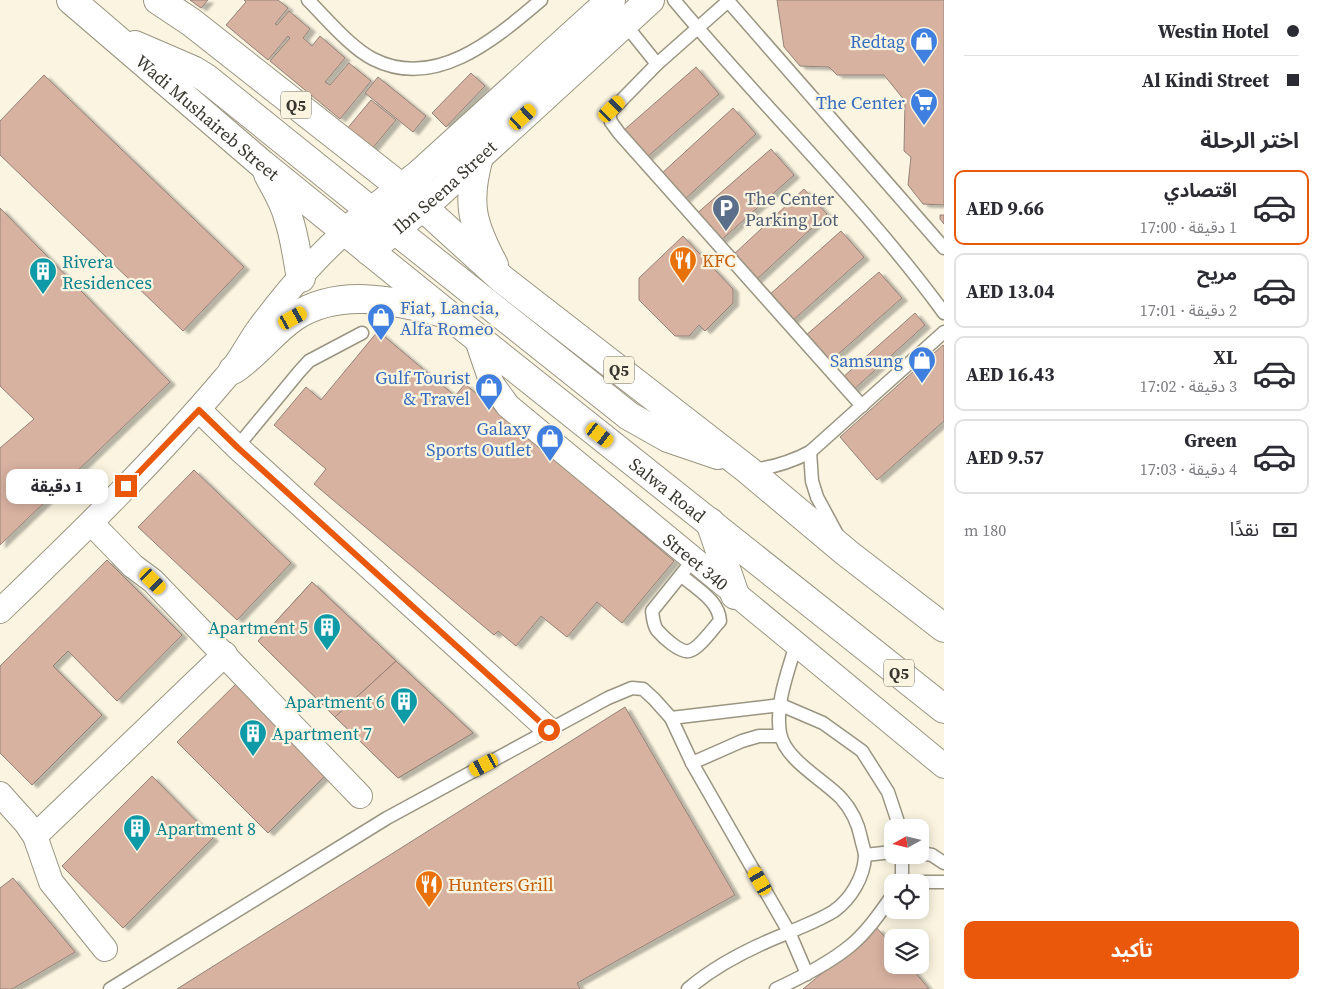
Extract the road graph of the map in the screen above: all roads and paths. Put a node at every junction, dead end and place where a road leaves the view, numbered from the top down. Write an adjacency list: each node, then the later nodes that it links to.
1 (71, 0): 12 (main road, Wadi Mushaireb Street / Q5)
2 (158, 0): 9 (main road, Q5)
3 (168, 0): 9 (main road)
4 (308, 0): 5 (lane)
5 (542, 0)
6 (611, 0): 16 (main road, Ibn Seena Street)
7 (650, 0): 10 (main road, Ibn Seena Street)
8 (674, 0): 11 (lane)
9 (191, 22): 16 (main road, Q5)
10 (625, 24): 13 (lane); 14 (main road, Ibn Seena Street)
11 (698, 28): 13 (lane); 21 (lane); 26 (lane)
12 (111, 34): 15 (main road, Wadi Mushaireb Street / Q5); 18 (main road)
13 (657, 64): 31 (lane)
14 (480, 157): 17 (main road, Ibn Seena Street); 24 (main road)
15 (262, 164): 20 (main road, Wadi Mushaireb Street / Q5); 23 (main road)
16 (402, 188): 17 (main road, Q5); 18 (main road, Ibn Seena Street)
17 (422, 207): 18 (main road); 19 (main road, Ibn Seena Street); 24 (main road, Q5)
18 (371, 212): 20 (main road, Ibn Seena Street)
19 (395, 230): 20 (main road); 22 (main road, Ibn Seena Street); 35 (main road)
20 (346, 232): 22 (main road, Salwa Road / Q5); 23 (street)
21 (944, 248)
22 (369, 251): 25 (main road, Salwa Road / Q5)
23 (301, 278): 30 (street)
24 (502, 279): 35 (main road, Q5)
25 (446, 313): 29 (main road, Salwa Road / Q5); 30 (main road)
26 (944, 314)
27 (944, 332): 31 (lane)
28 (362, 333): 33 (lane)
29 (476, 337): 37 (main road, Salwa Road / Q5); 39 (street, Street 340)
30 (233, 370): 32 (street)
31 (862, 406): 34 (lane)
32 (199, 410): 33 (street); 36 (street)
33 (237, 447): 48 (street)
34 (810, 452): 35 (lane); 38 (lane)
35 (742, 465): 38 (main road, Q5)
36 (96, 517): 41 (street); 44 (street)
37 (710, 522): 40 (main road); 46 (main road, Salwa Road / Q5)
38 (847, 553): 42 (main road, Q5)
39 (687, 568): 39 (lane); 40 (street, Street 340)
40 (735, 595): 43 (street, Street 340)
41 (0, 610)
42 (944, 628)
43 (796, 644): 45 (lane); 51 (street, Street 340)
44 (225, 654): 53 (street); 55 (street)
45 (781, 705): 47 (lane); 49 (lane); 54 (lane)
46 (944, 709)
47 (671, 718): 48 (lane); 50 (lane)
48 (549, 730): 66 (lane)
49 (780, 736): 50 (lane); 58 (lane)
50 (692, 763): 63 (lane)
51 (944, 766)
52 (0, 794): 55 (street)
53 (360, 796)
54 (897, 819)
55 (35, 836): 64 (street)
56 (884, 853): 58 (lane)
57 (929, 854): 59 (lane)
58 (865, 855): 63 (lane)
59 (944, 863)
60 (929, 882): 61 (lane)
61 (944, 882)
62 (884, 908): 65 (lane)
63 (789, 932): 65 (lane); 67 (lane)
64 (105, 949)
65 (807, 974): 68 (lane)
66 (110, 989)
67 (688, 989)
68 (776, 989)

